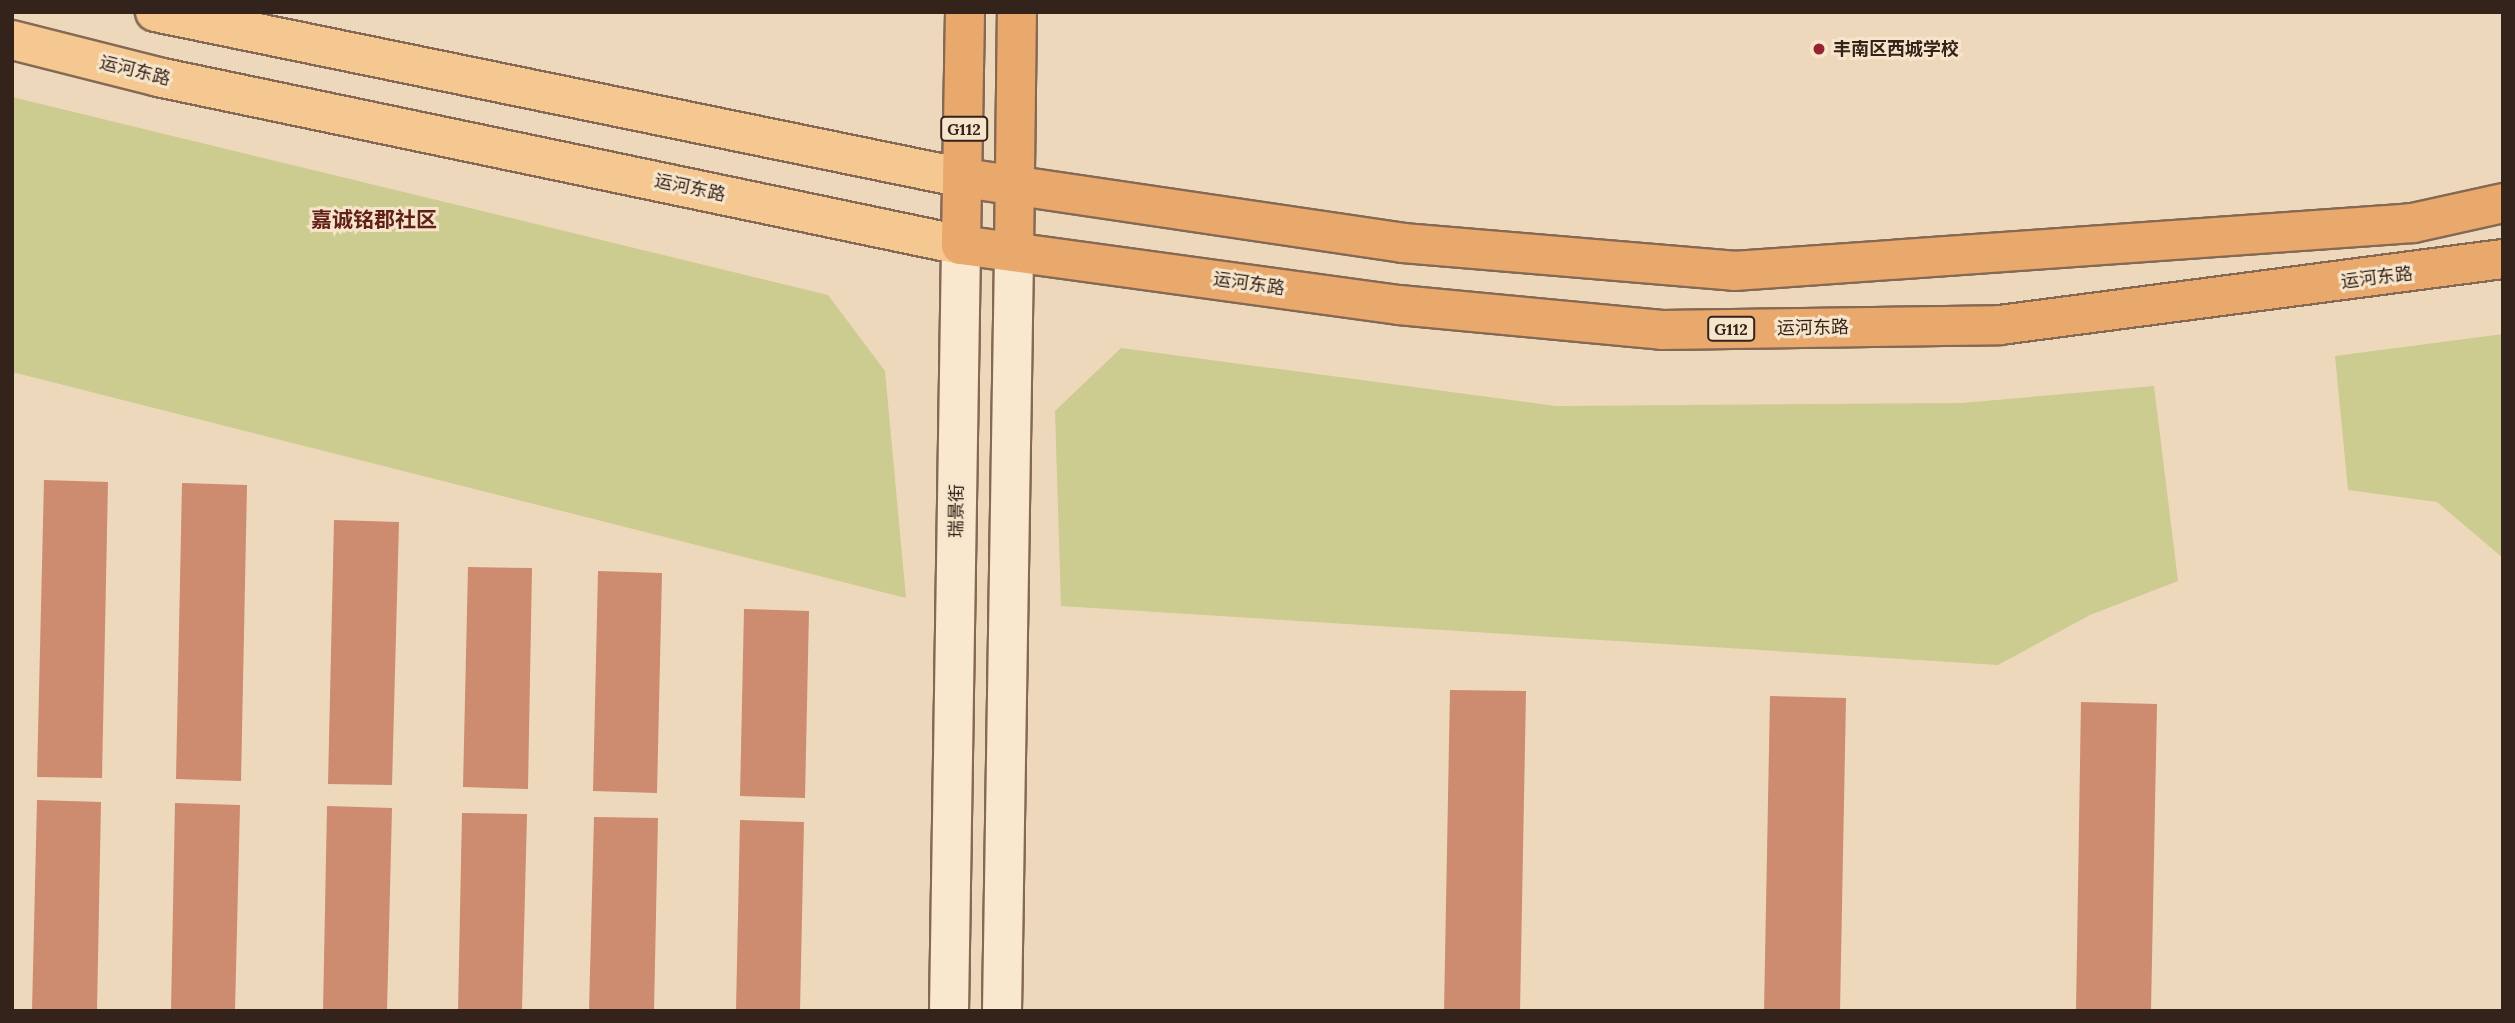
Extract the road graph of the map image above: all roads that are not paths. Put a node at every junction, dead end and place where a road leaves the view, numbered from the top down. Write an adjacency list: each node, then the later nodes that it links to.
1 (155, 12): 5 (main road)
2 (965, 12): 5 (highway, 瑞景街 / G112)
3 (1017, 12): 6 (highway)
4 (12, 40): 8 (main road, 运河东路)
5 (964, 178): 6 (highway); 8 (highway, 瑞景街 / G112)
6 (1016, 186): 7 (highway); 9 (highway)
7 (2503, 203)
8 (961, 245): 9 (highway, 运河东路 / G112); 11 (street, 瑞景街)
9 (1014, 253): 10 (highway, 运河东路 / G112); 12 (street)
10 (2503, 259)
11 (950, 1011)
12 (1002, 1011)

